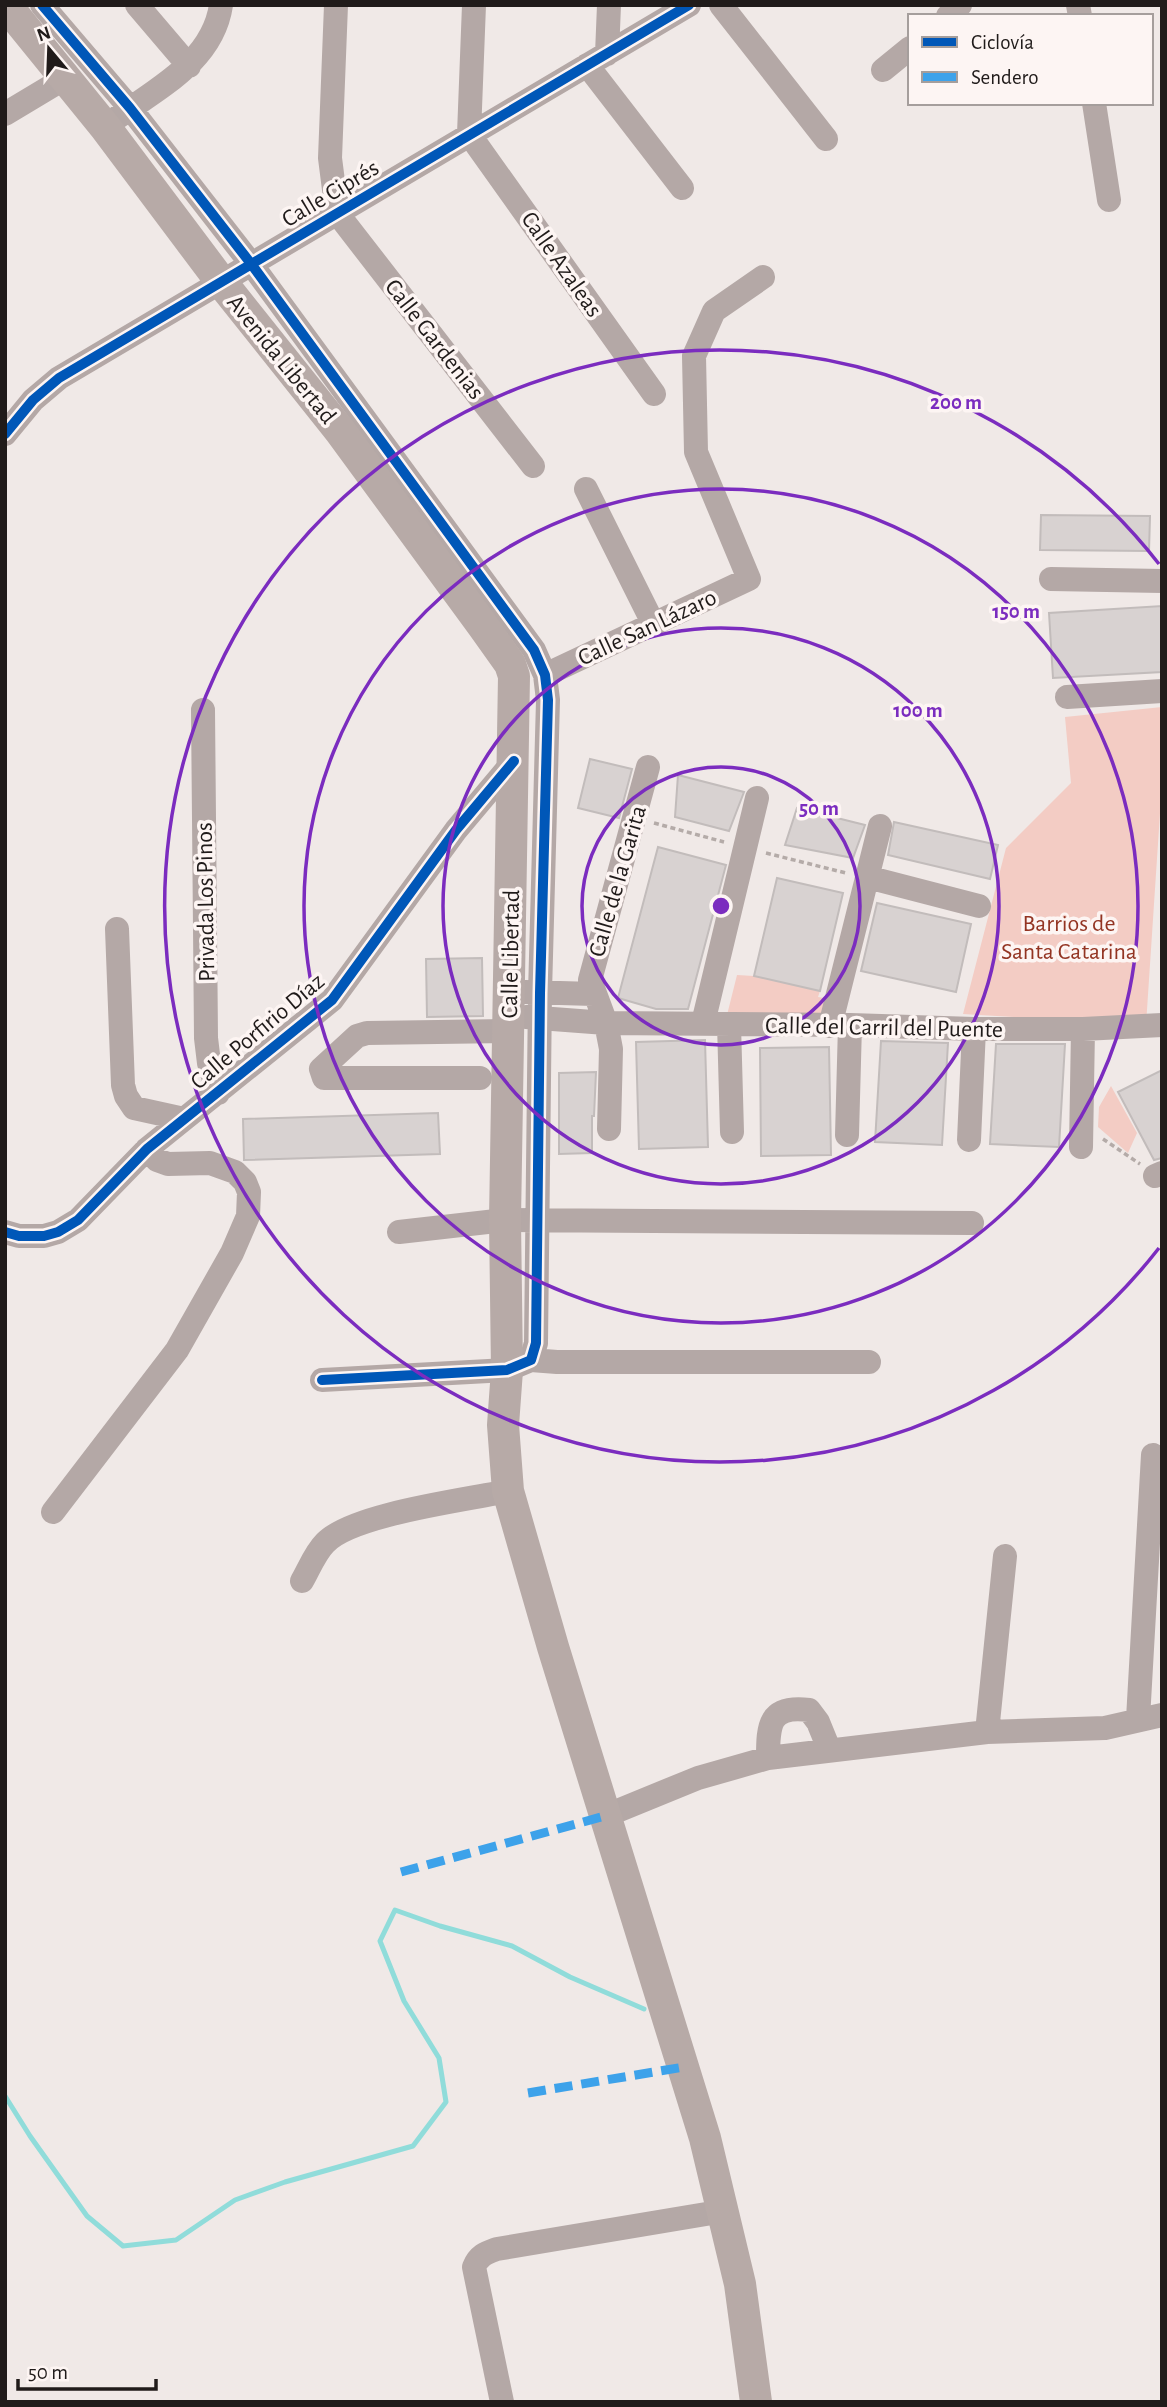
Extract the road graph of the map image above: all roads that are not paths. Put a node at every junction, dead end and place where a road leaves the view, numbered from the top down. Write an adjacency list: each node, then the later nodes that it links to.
1 (6, 5): 14 (main road, Avenida Libertad)
2 (42, 5): 16 (street)
3 (137, 5): 12 (street)
4 (221, 5): 12 (street)
5 (336, 5): 23 (street)
6 (474, 5): 19 (street)
7 (609, 5): 11 (street)
8 (689, 5): 11 (street, Calle Ciprés)
9 (721, 5): 20 (street)
10 (908, 50): 13 (street)
11 (597, 60): 19 (street, Calle Ciprés); 21 (street)
12 (189, 66): 16 (street)
13 (883, 70)
14 (65, 78): 17 (street); 18 (main road, Avenida Libertad)
15 (1094, 105): 22 (street)
16 (130, 108): 18 (street); 24 (street)
17 (5, 114)
18 (105, 127): 26 (main road, Avenida Libertad)
19 (469, 134): 23 (street, Calle Ciprés); 27 (street, Calle Azaleas)
20 (826, 139)
21 (682, 188)
22 (1109, 201)
23 (337, 213): 24 (street, Calle Ciprés); 29 (street, Calle Gardenias)
24 (252, 265): 26 (street, Calle Ciprés); 34 (street)
25 (763, 277): 33 (street, Calle San Lázaro)
26 (222, 283): 28 (street, Calle Ciprés); 35 (main road, Avenida Libertad)
27 (654, 394)
28 (5, 434)
29 (533, 466)
30 (586, 489): 33 (street)
31 (1051, 579): 32 (street)
32 (1162, 580)
33 (653, 623): 34 (street, Calle San Lázaro)
34 (545, 675): 46 (street)
35 (516, 689): 39 (main road, Calle Libertad)
36 (1162, 691): 37 (street)
37 (1067, 697)
38 (203, 710): 58 (street, Privada Los Pinos)
39 (514, 761): 48 (main road, Calle Libertad); 58 (street, Calle Porfirio Díaz)
40 (648, 767): 47 (street, Calle de la Garita)
41 (757, 798): 51 (street)
42 (880, 826): 43 (street)
43 (867, 877): 44 (street); 53 (street)
44 (979, 906)
45 (117, 929): 59 (street)
46 (540, 993): 47 (street); 48 (street); 49 (street)
47 (594, 994): 50 (street)
48 (508, 1013): 49 (street, Calle del Carril del Puente); 57 (street); 66 (main road, Calle Libertad)
49 (541, 1019): 50 (street, Calle del Carril del Puente); 67 (street)
50 (606, 1023): 51 (street, Calle del Carril del Puente); 60 (street)
51 (704, 1023): 52 (street, Calle del Carril del Puente)
52 (729, 1024): 53 (street, Calle del Carril del Puente); 61 (street)
53 (840, 1025): 55 (street, Calle del Carril del Puente); 62 (street)
54 (1162, 1025): 56 (street, Calle del Carril del Puente)
55 (974, 1029): 56 (street, Calle del Carril del Puente); 64 (street)
56 (1083, 1030): 63 (street)
57 (480, 1078)
58 (218, 1093): 59 (street, Calle Porfirio Díaz)
59 (184, 1119): 65 (street, Calle Porfirio Díaz)
60 (610, 1129)
61 (732, 1132)
62 (846, 1135)
63 (1081, 1135)
64 (969, 1140)
65 (148, 1149): 69 (street, Calle Porfirio Díaz); 76 (street)
66 (505, 1220): 67 (street); 70 (street); 72 (main road, Calle Libertad)
67 (537, 1220): 68 (street); 72 (street)
68 (972, 1223)
69 (5, 1232)
70 (399, 1232)
71 (869, 1362): 72 (street)
72 (519, 1365): 73 (street); 75 (main road, Calle Libertad)
73 (322, 1380)
74 (1153, 1455): 77 (street)
75 (508, 1491): 79 (street); 84 (main road, Calle Libertad)
76 (54, 1512)
77 (1156, 1522): 80 (street)
78 (1006, 1556): 81 (street)
79 (302, 1581)
80 (1150, 1717): 81 (street)
81 (987, 1731): 82 (street)
82 (829, 1749): 83 (street); 83 (street)
83 (768, 1758): 84 (street)
84 (605, 1816): 85 (main road, Calle Libertad)
85 (724, 2211): 86 (street); 87 (main road, Calle Libertad)
86 (502, 2402)
87 (756, 2402)

